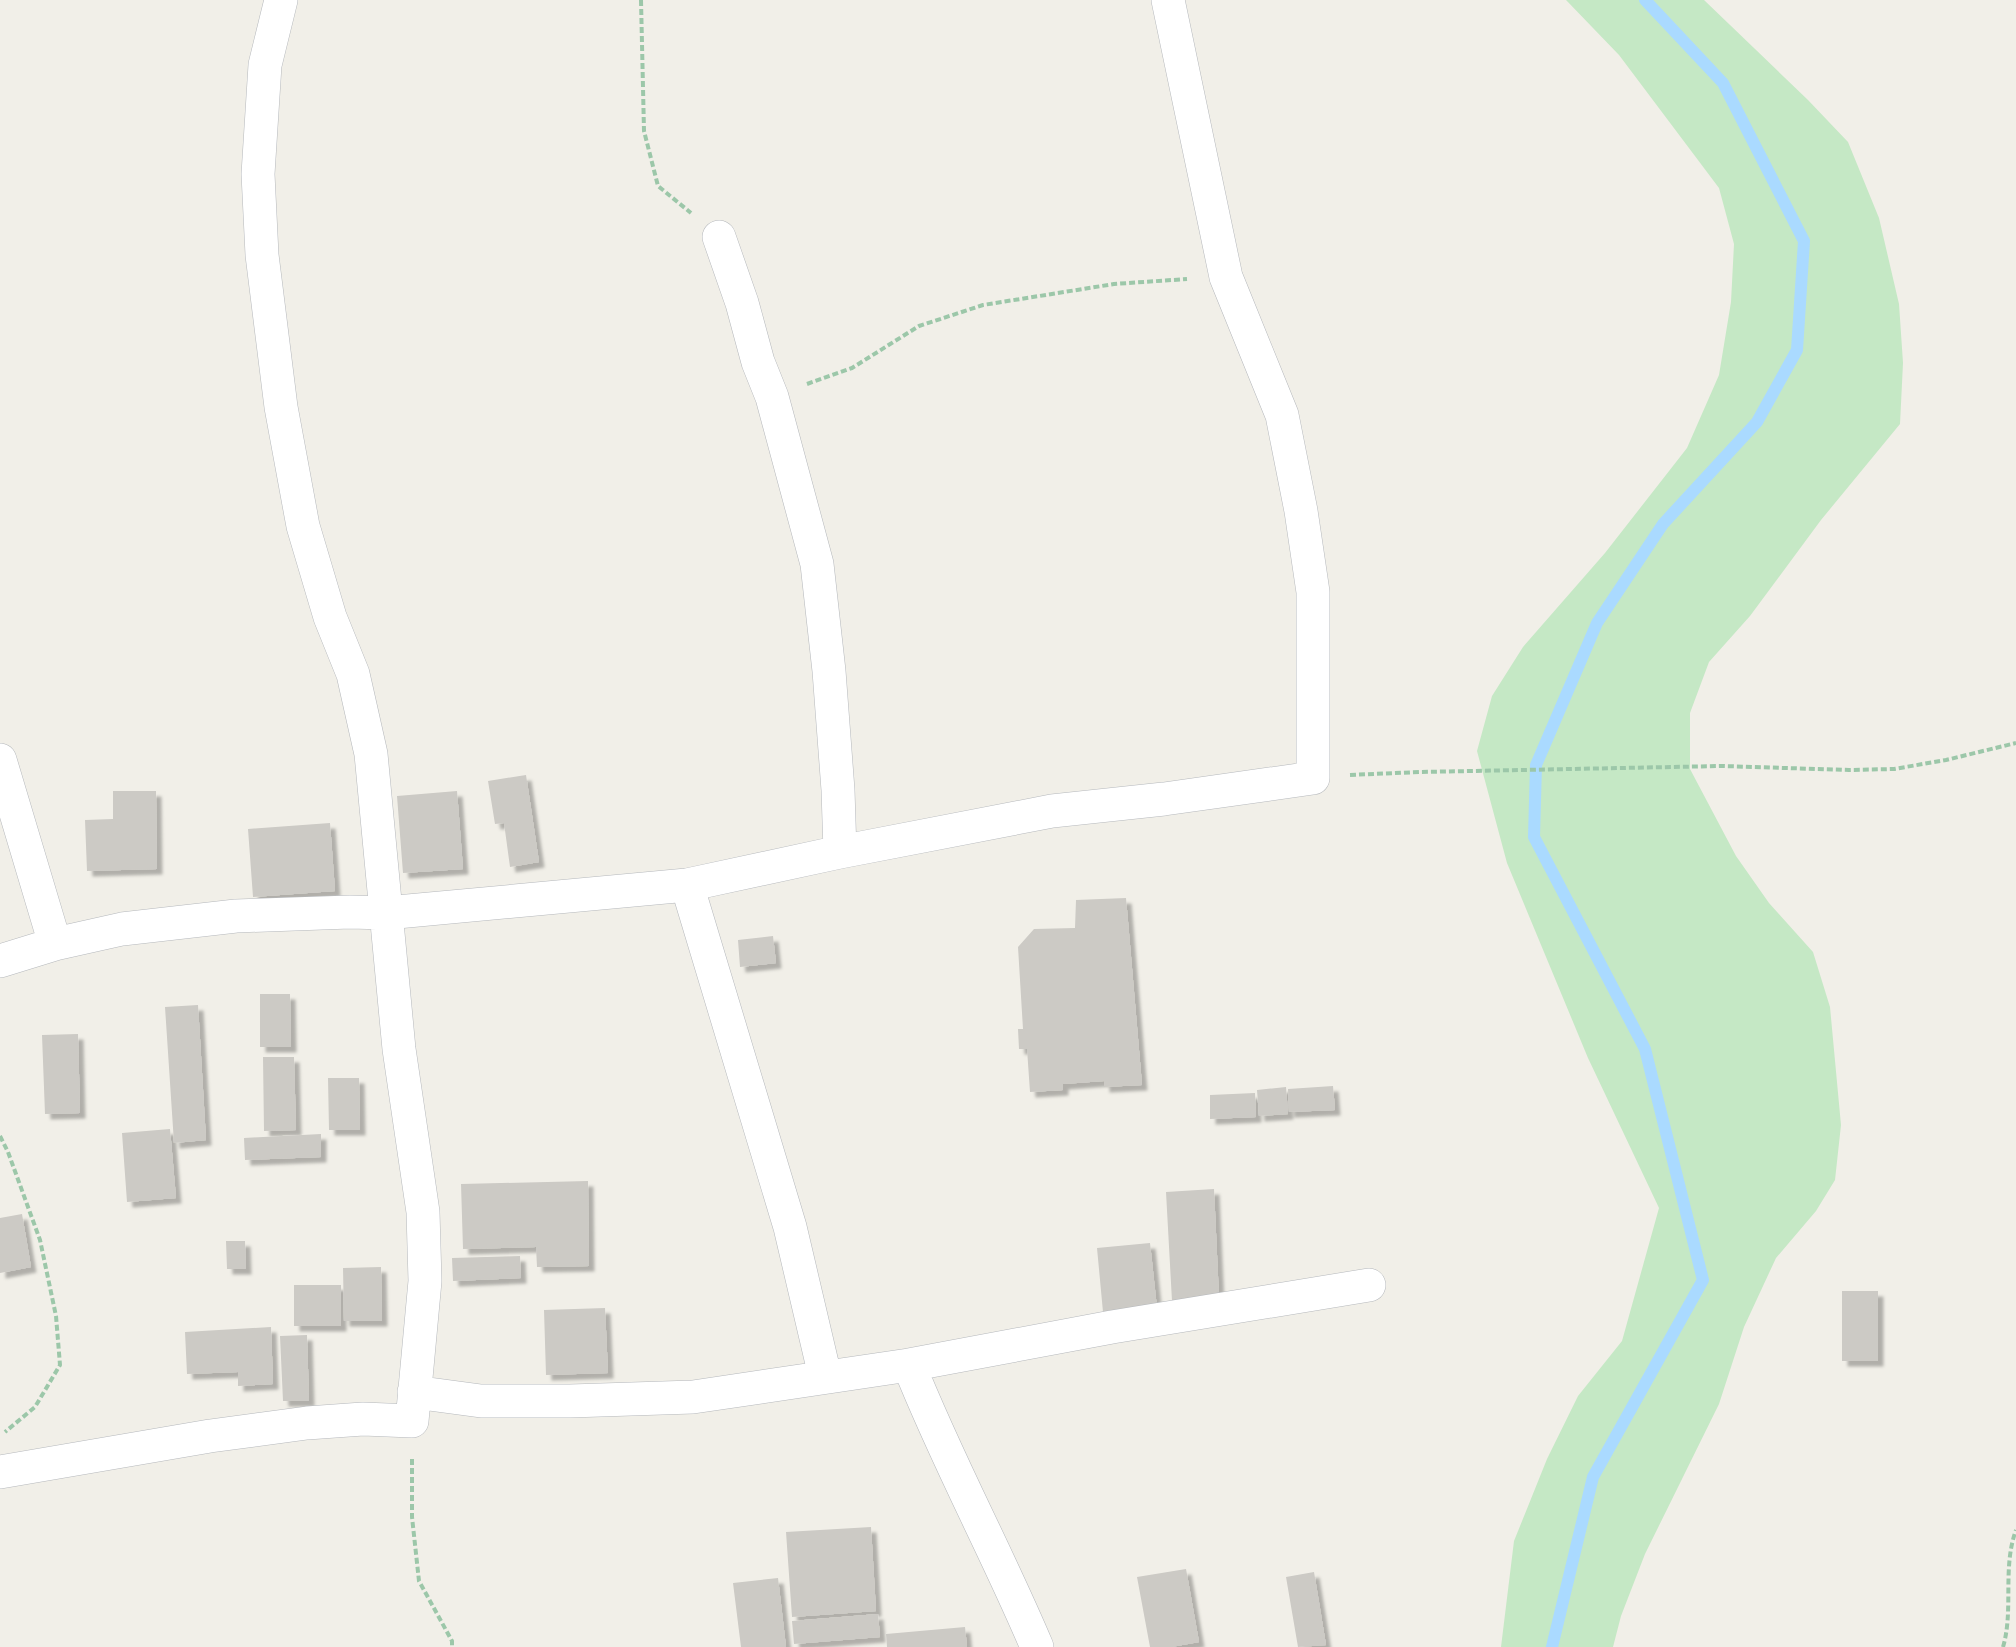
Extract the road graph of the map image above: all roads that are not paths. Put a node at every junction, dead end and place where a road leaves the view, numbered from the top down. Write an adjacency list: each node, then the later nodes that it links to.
1 (281, 0): 7 (street)
2 (1168, 0): 5 (street)
3 (719, 237): 5 (street)
4 (0, 760): 8 (street)
5 (840, 852): 6 (street)
6 (687, 885): 7 (street); 12 (street)
7 (386, 914): 8 (street); 13 (street)
8 (55, 944): 9 (street)
9 (0, 961)
10 (1369, 1285): 11 (street)
11 (909, 1365): 12 (street); 15 (street)
12 (825, 1376): 13 (street)
13 (413, 1406): 14 (street)
14 (0, 1472)
15 (1037, 1647)

